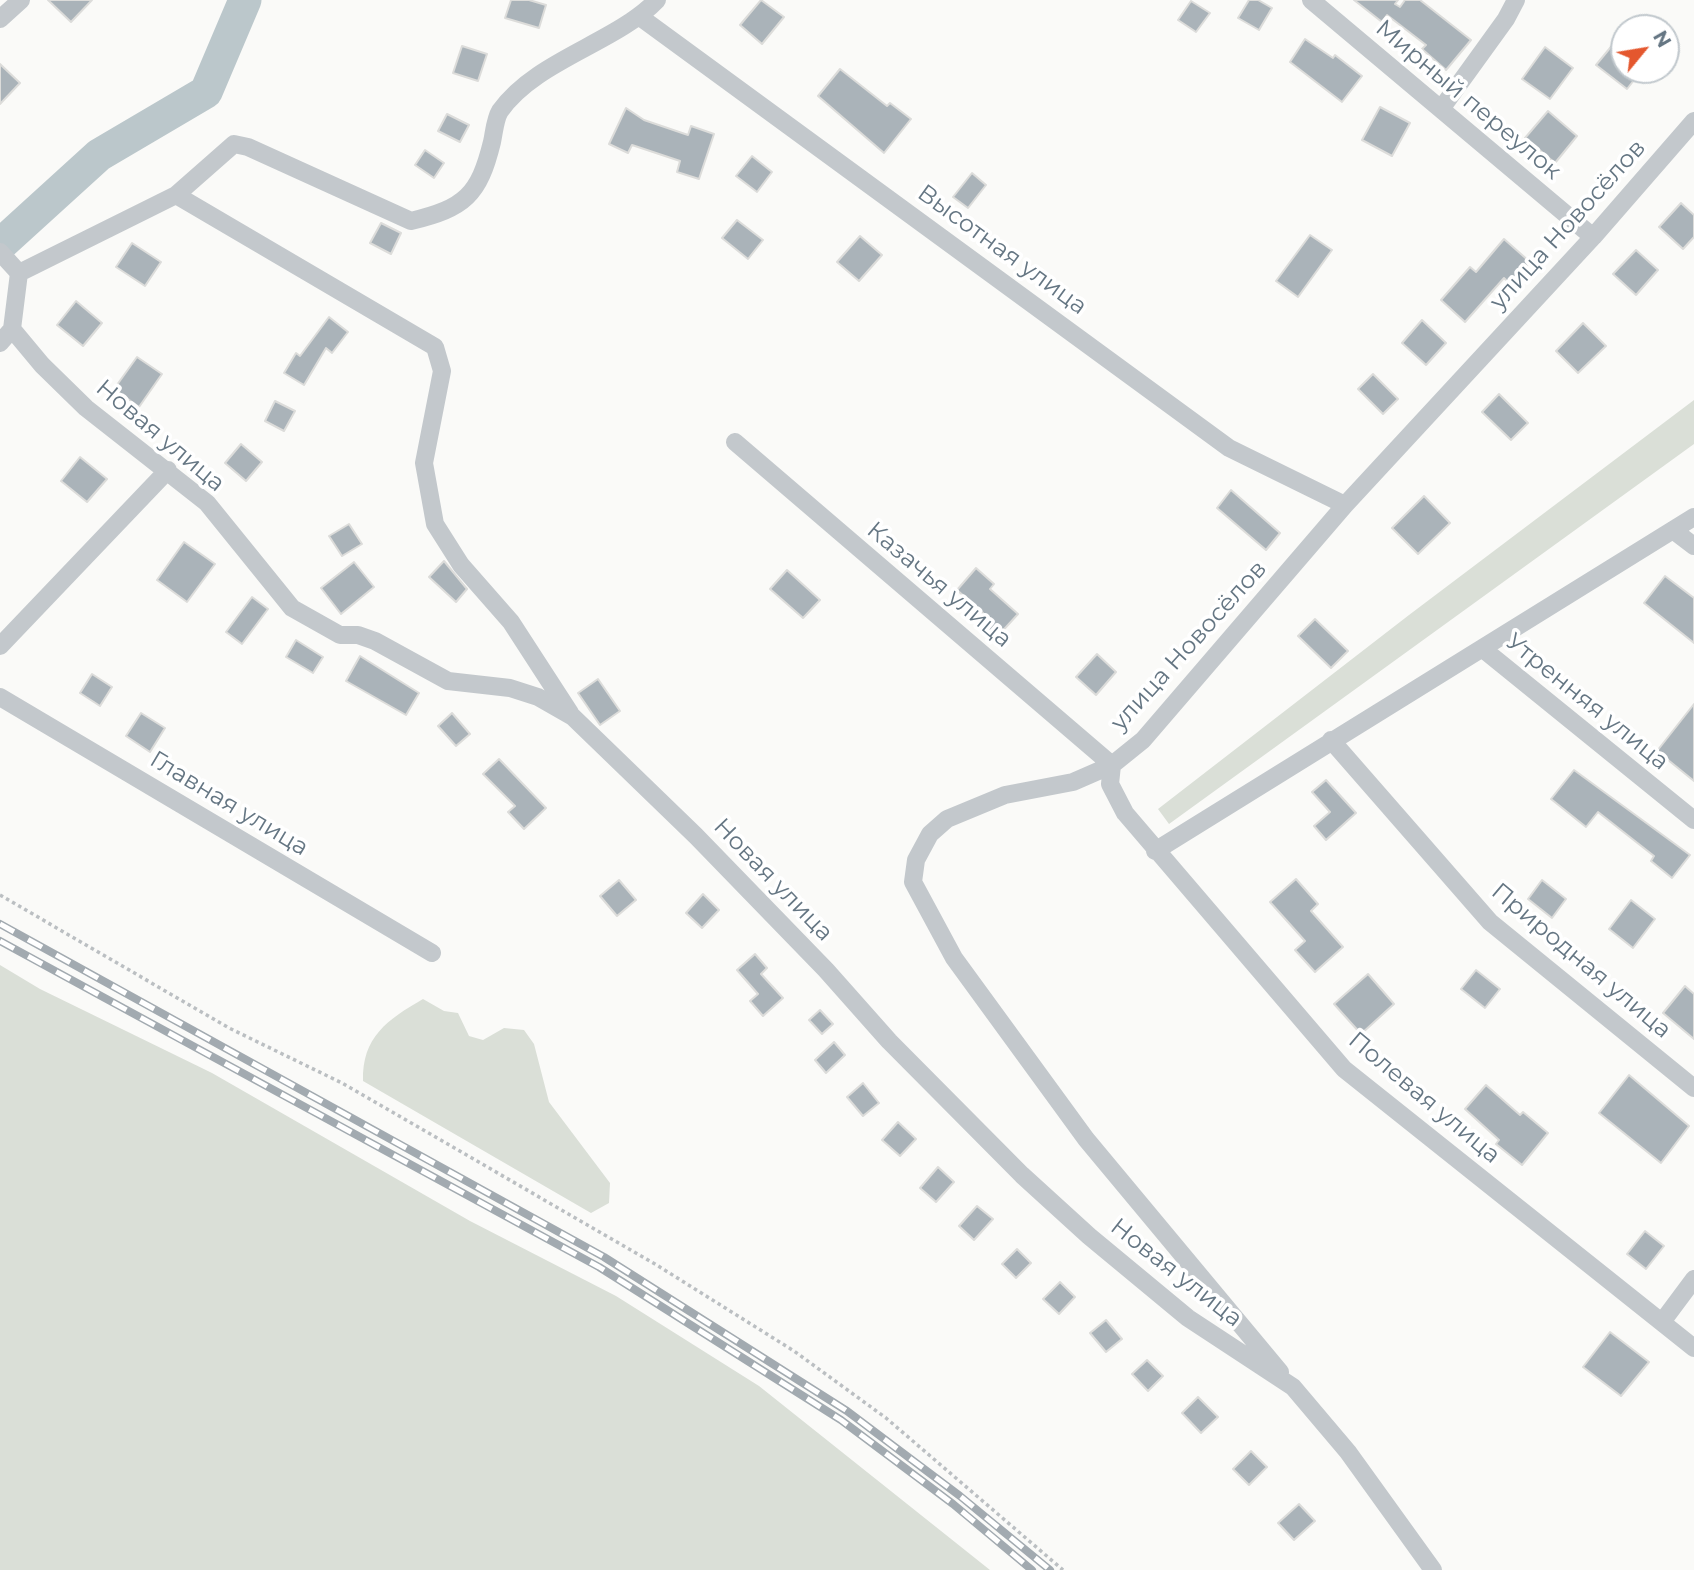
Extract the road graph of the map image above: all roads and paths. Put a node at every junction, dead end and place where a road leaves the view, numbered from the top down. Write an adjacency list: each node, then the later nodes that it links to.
1 (21, 0): 6 (street)
2 (657, 0): 5 (street)
3 (1311, 0): 7 (street, Мирный переулок)
4 (1516, 0): 7 (street)
5 (640, 17): 9 (street); 16 (street, Высотная улица)
6 (0, 19)
7 (1441, 109): 10 (street, Мирный переулок)
8 (1694, 121): 10 (street, улица Новосёлов)
9 (176, 195): 12 (street); 23 (street)
10 (1593, 237): 16 (street, улица Новосёлов)
11 (0, 252): 12 (street)
12 (19, 273): 13 (street)
13 (6, 336): 15 (street, Новая улица)
14 (735, 442): 25 (street, Казачья улица)
15 (168, 470): 20 (street); 23 (street, Новая улица)
16 (1345, 505): 25 (street, улица Новосёлов)
17 (1694, 517): 18 (street)
18 (1673, 530): 19 (street); 21 (street)
19 (1694, 546)
20 (0, 646)
21 (1483, 649): 24 (street); 26 (street, Утренняя улица)
22 (0, 697): 29 (street, Главная улица)
23 (573, 717): 34 (street, Новая улица)
24 (1332, 740): 27 (street); 30 (street, Природная улица)
25 (1112, 765): 27 (street, Полевая улица); 34 (street, улица Новосёлов)
26 (1694, 820)
27 (1155, 851): 32 (street, Полевая улица)
28 (0, 895): 35 (path)
29 (432, 953)
30 (1694, 1088)
31 (1694, 1279): 32 (street)
32 (1662, 1322): 33 (street, Полевая улица)
33 (1694, 1348)
34 (1293, 1387): 36 (street, Новая улица)
35 (1063, 1570)
36 (1433, 1570)

